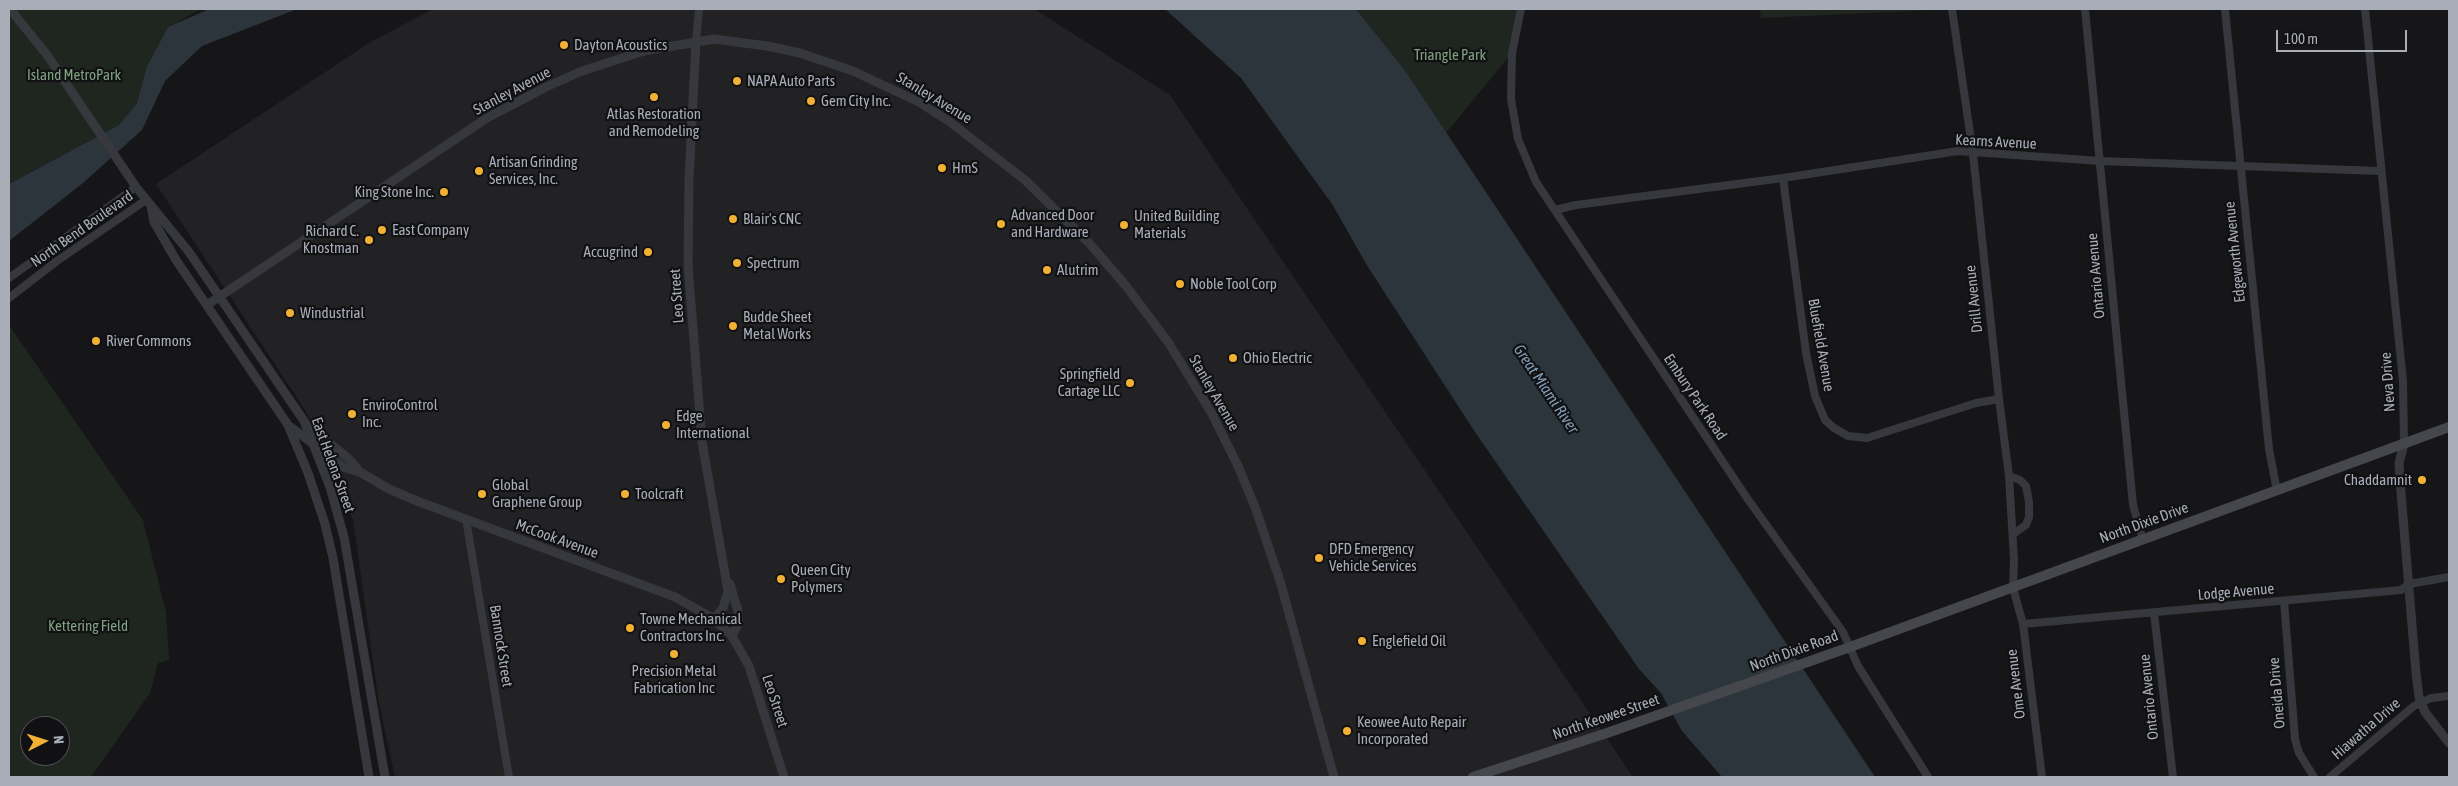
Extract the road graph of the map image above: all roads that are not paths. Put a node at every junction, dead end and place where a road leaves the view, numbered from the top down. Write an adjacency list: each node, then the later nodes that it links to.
1 (10, 9): 14 (street, East Helena Street)
2 (699, 9): 8 (street, Leo Street)
3 (1521, 9): 16 (street, Embury Park Road)
4 (1952, 9): 9 (street, Drill Avenue)
5 (2084, 9): 10 (street, Ontario Avenue)
6 (2225, 9): 11 (street, Edgeworth Avenue)
7 (2365, 9): 12 (street, Neva Drive)
8 (696, 41): 18 (street, Stanley Avenue); 34 (street, Leo Street); 53 (street, Stanley Avenue)
9 (1973, 154): 10 (street, Kearns Avenue); 13 (street, Kearns Avenue); 21 (street, Drill Avenue)
10 (2100, 161): 11 (street, Kearns Avenue); 32 (street, Ontario Avenue)
11 (2240, 166): 12 (street, Kearns Avenue); 29 (street, Edgeworth Avenue)
12 (2380, 171): 26 (street, Neva Drive)
13 (1783, 178): 16 (street, Kearns Avenue); 21 (street, Bluefield Avenue)
14 (136, 186): 15 (street, East Helena Street); 17 (street, North Bend Boulevard)
15 (149, 203): 18 (street, East Helena Street); 19 (street, North Bend Boulevard); 20 (street, East Helena Street)
16 (1555, 210): 42 (street, Embury Park Road)
17 (9, 278)
18 (220, 297): 20 (street, Stanley Avenue); 22 (street, East Helena Street)
19 (9, 298)
20 (207, 305): 23 (street, East Helena Street)
21 (1999, 399): 28 (street, Drill Avenue)
22 (305, 423): 25 (street, East Helena Street); 27 (street)
23 (288, 425): 25 (street, McCook Avenue); 44 (street, East Helena Street)
24 (2449, 427): 26 (main road, North Dixie Drive)
25 (311, 443): 27 (street, McCook Avenue); 43 (street, East Helena Street)
26 (2404, 444): 29 (main road, North Dixie Drive); 35 (street, Neva Drive)
27 (360, 472): 30 (street, McCook Avenue)
28 (2009, 476): 31 (street, Drill Avenue); 31 (street)
29 (2277, 491): 32 (main road, North Dixie Drive)
30 (466, 519): 39 (street, McCook Avenue); 51 (street, Bannock Street)
31 (2014, 534): 36 (street, Drill Avenue)
32 (2143, 540): 36 (main road, North Dixie Drive)
33 (2449, 577): 35 (street, Lodge Avenue)
34 (728, 579): 39 (street, Leo Street); 41 (street, Leo Street)
35 (2408, 584): 37 (street, Lodge Avenue); 47 (street, Neva Drive)
36 (2013, 588): 40 (street, Ome Avenue); 42 (main road, North Dixie Drive)
37 (2284, 601): 38 (street, Lodge Avenue); 58 (street, Oneida Drive)
38 (2154, 613): 40 (street, Lodge Avenue); 57 (street, Ontario Avenue)
39 (714, 619): 41 (street, Leo Street)
40 (2023, 624): 56 (street, Ome Avenue)
41 (732, 636): 52 (street, Leo Street)
42 (1850, 647): 45 (main road, North Dixie Road); 55 (street, Embury Park Road)
43 (364, 654): 44 (street); 49 (street, East Helena Street)
44 (349, 656): 50 (street, East Helena Street)
45 (1748, 684): 54 (main road, North Keowee Street)
46 (2449, 696): 47 (street, Hiawatha Drive)
47 (2421, 702): 48 (street, Neva Drive); 59 (street, Hiawatha Drive)
48 (2449, 743)
49 (384, 776): 50 (street)
50 (369, 777)
51 (508, 777)
52 (784, 777)
53 (1334, 777)
54 (1472, 777)
55 (1928, 777)
56 (2042, 777)
57 (2173, 777)
58 (2314, 777)
59 (2330, 777)

